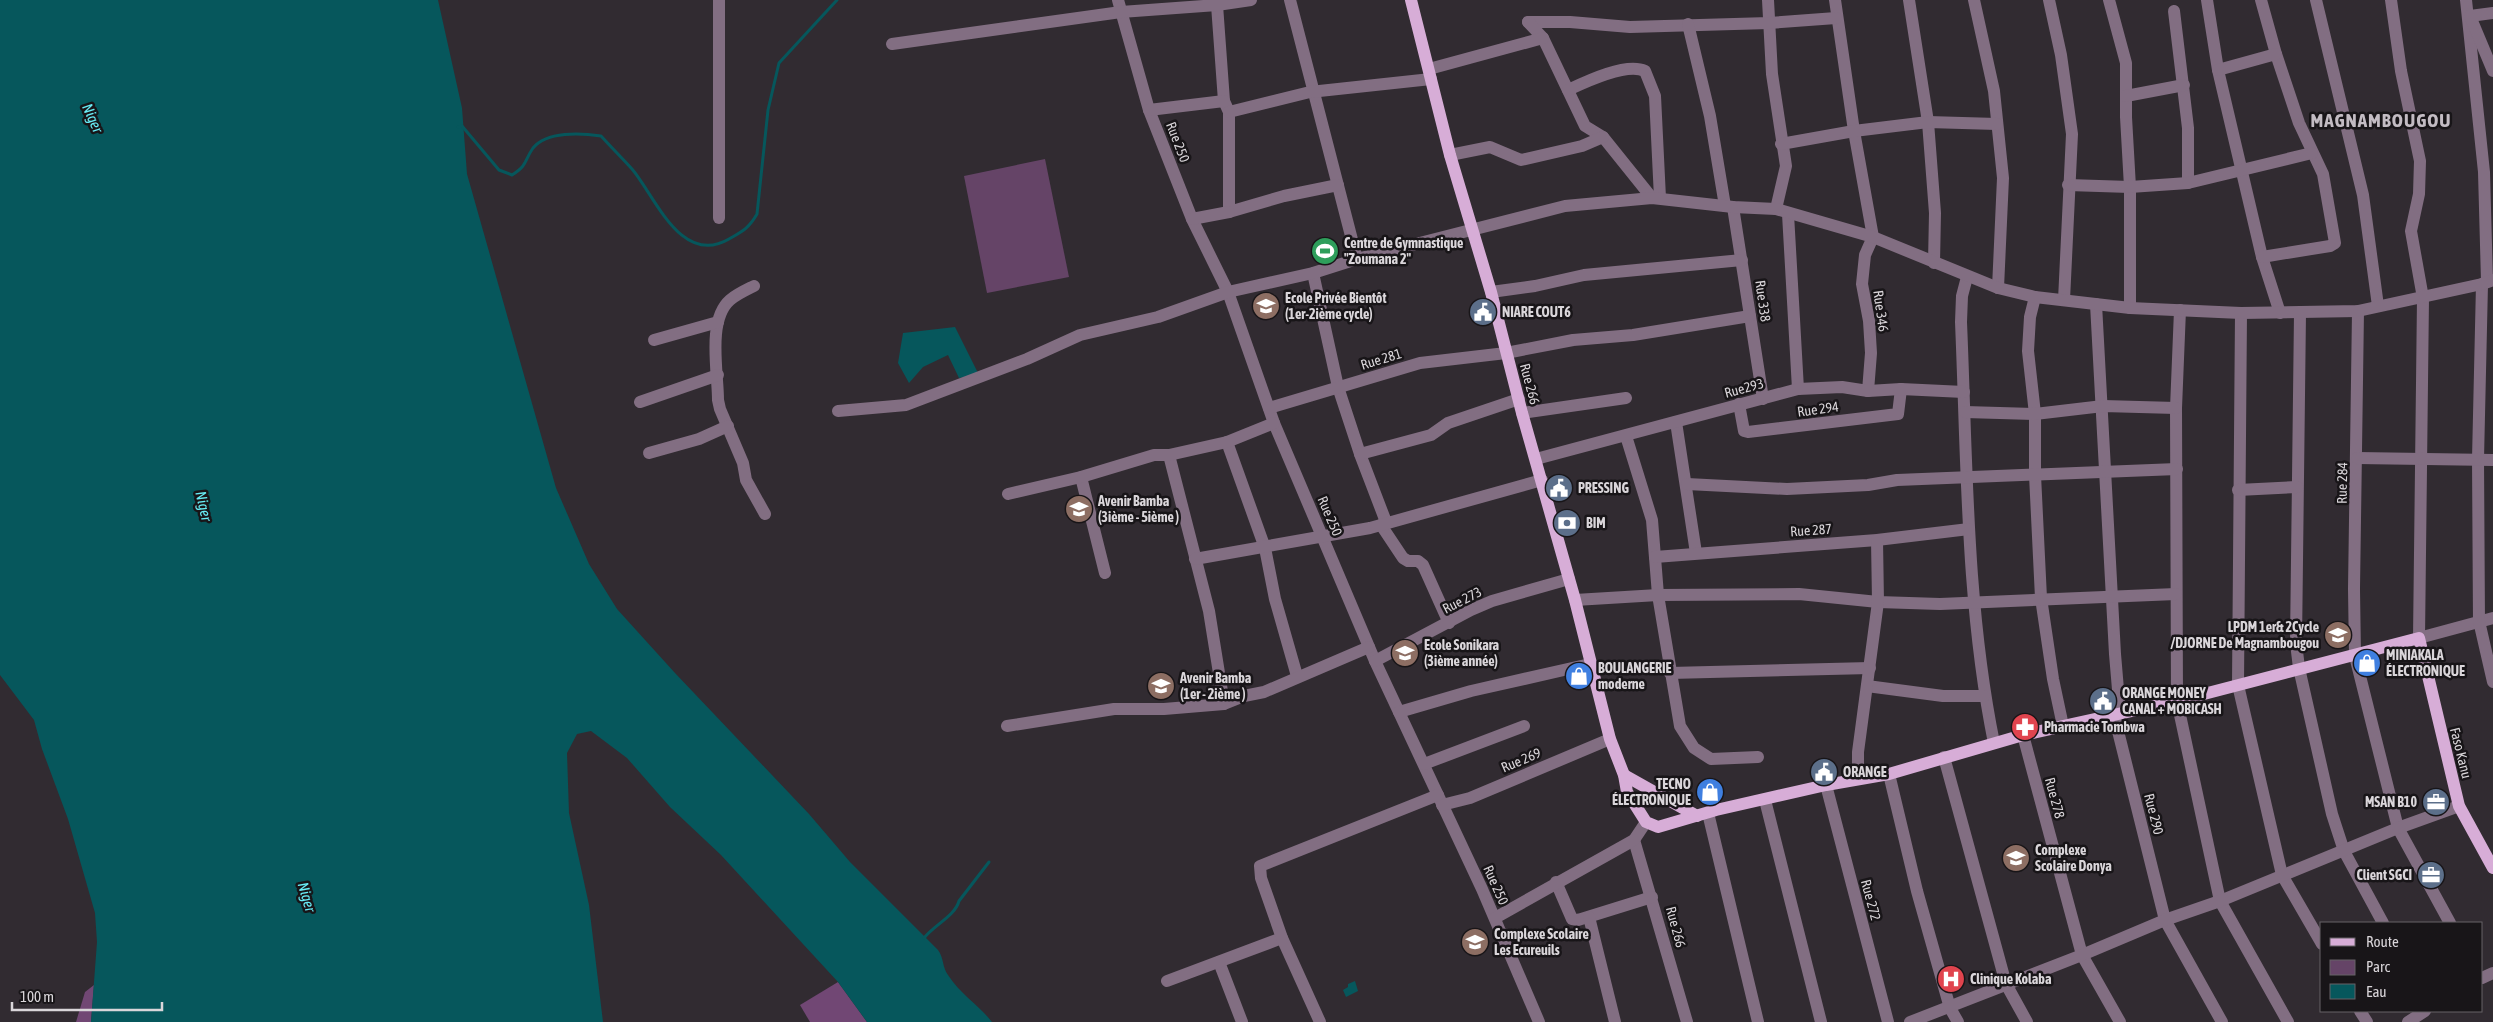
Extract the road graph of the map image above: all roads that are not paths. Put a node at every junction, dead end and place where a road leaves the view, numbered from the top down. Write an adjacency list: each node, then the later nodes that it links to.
1 (719, 0): 53 (street)
2 (1251, 0): 16 (street)
3 (1290, 0): 32 (street)
4 (1411, 0): 29 (main road, Rue 266)
5 (1768, 0): 22 (street)
6 (1835, 0): 21 (street)
7 (1909, 0): 36 (street)
8 (1974, 0): 37 (street)
9 (2049, 0): 46 (street)
10 (2109, 0): 33 (street)
11 (2207, 0): 27 (street)
12 (2261, 0): 26 (street)
13 (2316, 0): 72 (street)
14 (2391, 0): 69 (street)
15 (2466, 0): 20 (street)
16 (1217, 5): 17 (street); 34 (street)
17 (1120, 6): 25 (street); 35 (street, Rue 250)
18 (2174, 11): 30 (street)
19 (2493, 12): 20 (street)
20 (2470, 16): 28 (street); 63 (street)
21 (1836, 18): 22 (street); 38 (street)
22 (1769, 23): 23 (street); 40 (street)
23 (1688, 24): 24 (street); 49 (street, Rue 338)
24 (1543, 38): 29 (street); 31 (street)
25 (892, 44)
26 (2276, 54): 27 (street); 41 (street)
27 (2218, 70): 43 (street)
28 (2493, 71)
29 (1430, 74): 32 (street); 42 (main road, Rue 266)
30 (2184, 85): 33 (street); 44 (street)
31 (1568, 90): 39 (street); 48 (street)
32 (1314, 92): 34 (street); 45 (street)
33 (2126, 96): 47 (street)
34 (1227, 107): 35 (street); 51 (street)
35 (1149, 110): 54 (street, Rue 250)
36 (1928, 122): 37 (street); 38 (street); 60 (street)
37 (1997, 124): 65 (street)
38 (1854, 131): 40 (street); 56 (street)
39 (1603, 138): 42 (street); 48 (street)
40 (1781, 144): 50 (street)
41 (2312, 153): 43 (street); 57 (street)
42 (1450, 155): 55 (main road, Rue 266)
43 (2243, 171): 44 (street); 57 (street)
44 (2188, 183): 47 (street)
45 (1338, 184): 51 (street); 58 (street)
46 (2068, 185): 47 (street); 70 (street)
47 (2130, 187): 73 (street)
48 (1656, 198): 49 (street); 55 (street)
49 (1729, 207): 50 (street); 59 (street, Rue 338)
50 (1776, 209): 52 (street)
51 (1230, 212): 54 (street)
52 (1788, 214): 56 (street); 85 (street)
53 (719, 218)
54 (1192, 219): 66 (street, Rue 250)
55 (1473, 231): 58 (street); 67 (main road, Rue 266)
56 (1873, 237): 60 (street); 87 (street, Rue 346)
57 (2262, 257): 77 (street)
58 (1357, 259): 61 (street)
59 (1742, 260): 67 (street); 79 (street, Rue 338)
60 (1934, 263): 62 (street)
61 (1313, 273): 66 (street); 84 (street)
62 (1967, 277): 65 (street); 88 (street)
63 (2487, 282): 69 (street); 112 (street)
64 (754, 286): 80 (street)
65 (1998, 288): 68 (street)
66 (1228, 292): 95 (street, Rue 250); 97 (street)
67 (1491, 292): 82 (main road, Rue 266)
68 (2035, 297): 70 (street); 100 (street)
69 (2423, 298): 72 (street); 110 (street)
70 (2064, 300): 71 (street)
71 (2096, 304): 73 (street); 94 (street, Rue 290)
72 (2378, 306): 76 (street)
73 (2130, 308): 74 (street)
74 (2180, 310): 75 (street); 96 (street)
75 (2241, 312): 77 (street); 122 (street)
76 (2358, 312): 78 (street); 109 (street, Rue 284)
77 (2280, 313): 78 (street)
78 (2300, 313): 121 (street)
79 (1750, 316): 82 (street, Rue 281); 91 (street, Rue 338)
80 (718, 322): 81 (street); 83 (street)
81 (654, 340)
82 (1506, 353): 84 (street, Rue 281); 90 (main road, Rue 266)
83 (718, 376): 92 (street); 103 (street)
84 (1338, 387): 95 (street, Rue 281); 107 (street)
85 (1798, 389): 87 (street, Rue293); 91 (street, Rue293)
86 (1901, 389): 87 (street, Rue293); 88 (street, Rue293); 93 (street, Rue 294)
87 (1868, 391)
88 (1964, 392): 98 (street)
89 (1626, 398): 99 (street)
90 (1519, 399): 99 (main road, Rue 266); 107 (street)
91 (1763, 399): 93 (street, Rue293)
92 (640, 402)
93 (1739, 404): 101 (street, Rue293)
94 (2103, 406): 96 (street); 100 (street); 115 (street, Rue 290)
95 (1269, 408): 102 (street, Rue 250)
96 (2176, 408): 114 (street)
97 (838, 411)
98 (1964, 412): 100 (street); 118 (street)
99 (1522, 413): 111 (main road, Rue 266)
100 (2035, 414): 116 (street)
101 (1676, 422): 104 (street, Rue293); 120 (street)
102 (1274, 424): 105 (street); 127 (street, Rue 250)
103 (728, 426): 106 (street); 124 (street)
104 (1626, 436): 111 (street, Rue293); 131 (street)
105 (1227, 442): 108 (street); 129 (street)
106 (649, 453)
107 (1360, 454): 125 (street)
108 (1169, 455): 117 (street); 132 (street)
109 (2357, 458): 110 (street); 147 (street, Rue 284)
110 (2420, 458): 112 (street); 145 (street)
111 (1536, 459): 119 (main road, Rue 266)
112 (2478, 459): 113 (street); 143 (street)
113 (2493, 460)
114 (2177, 470): 115 (street); 135 (street)
115 (2105, 471): 116 (street); 137 (street, Rue 290)
116 (2035, 475): 118 (street); 138 (street)
117 (1080, 476): 123 (street); 133 (street)
118 (1967, 479): 120 (street); 126 (street)
119 (1542, 480): 125 (street); 134 (main road, Rue 266)
120 (1687, 484): 130 (street)
121 (2297, 487): 122 (street); 151 (street)
122 (2238, 490): 155 (street)
123 (1008, 494)
124 (765, 514)
125 (1384, 524): 127 (street); 144 (street)
126 (1969, 530): 128 (street, Rue 287); 141 (street)
127 (1323, 538): 129 (street); 146 (street, Rue 250)
128 (1877, 540): 130 (street, Rue 287); 140 (street)
129 (1264, 548): 132 (street); 153 (street)
130 (1696, 553): 131 (street, Rue 287)
131 (1655, 557): 136 (street)
132 (1195, 559): 159 (street)
133 (1105, 573)
134 (1569, 579): 139 (main road, Rue 266); 144 (street, Rue 273)
135 (2176, 594): 137 (street); 158 (street)
136 (1658, 595): 139 (street); 140 (street); 152 (street)
137 (2111, 596): 138 (street); 161 (street, Rue 290)
138 (2041, 598): 141 (street); 164 (street)
139 (1575, 600): 149 (main road, Rue 266)
140 (1878, 602): 141 (street); 150 (street)
141 (1976, 603): 157 (street)
142 (2493, 618): 143 (street)
143 (2479, 621): 145 (street); 154 (street)
144 (1449, 623): 148 (street, Rue 273)
145 (2419, 638): 147 (main road); 177 (main road, Faso Kanu)
146 (1369, 647): 148 (street, Rue 250); 153 (street)
147 (2355, 656): 151 (main road); 180 (street, Rue 284)
148 (1375, 661): 160 (street, Rue 250)
149 (1590, 664): 160 (street); 166 (main road, Rue 266)
150 (1870, 668): 152 (street); 156 (street)
151 (2299, 668): 155 (main road); 182 (street)
152 (1670, 673): 168 (street)
153 (1297, 676): 159 (street)
154 (2493, 682)
155 (2238, 685): 158 (main road); 184 (street)
156 (1867, 686): 157 (street); 173 (street)
157 (1984, 696): 167 (street)
158 (2177, 701): 161 (main road); 187 (street)
159 (1224, 704): 162 (street)
160 (1399, 712): 170 (street, Rue 250)
161 (2117, 714): 164 (main road); 190 (street, Rue 290)
162 (1007, 726)
163 (1524, 726): 170 (street)
164 (2064, 726): 165 (main road)
165 (2023, 735): 167 (main road); 195 (street, Rue 278)
166 (1610, 739): 171 (main road, Rue 266); 175 (street, Rue 269)
167 (1994, 743): 169 (main road)
168 (1758, 757)
169 (1944, 757): 172 (main road); 198 (street)
170 (1424, 764): 175 (street, Rue 250)
171 (1620, 769): 178 (main road); 179 (main road, Rue 266)
172 (1889, 774): 173 (main road); 199 (street)
173 (1858, 779): 174 (main road)
174 (1826, 785): 176 (main road); 208 (street, Rue 272)
175 (1440, 800): 189 (street, Rue 250); 193 (street, Rue 269)
176 (1765, 800): 178 (main road); 207 (street)
177 (2459, 806): 180 (street); 183 (main road, Faso Kanu)
178 (1703, 814): 179 (main road); 206 (street)
179 (1646, 822): 181 (street)
180 (2398, 828): 182 (street); 192 (street, Rue 284)
181 (1634, 840): 185 (street); 186 (street, Rue 266)
182 (2344, 851): 184 (street); 191 (street)
183 (2493, 868)
184 (2282, 875): 187 (street); 194 (street)
185 (1556, 882): 188 (street); 189 (street)
186 (1652, 897): 188 (street); 205 (street, Rue 266)
187 (2220, 901): 190 (street); 214 (street)
188 (1589, 917): 204 (street)
189 (1495, 918): 203 (street, Rue 250)
190 (2165, 920): 195 (street); 213 (street, Rue 290)
191 (2382, 922)
192 (2449, 922)
193 (1282, 938): 196 (street); 202 (street)
194 (2320, 941)
195 (2082, 955): 198 (street); 212 (street, Rue 278)
196 (1219, 962): 197 (street); 201 (street)
197 (1167, 981)
198 (2006, 984): 199 (street); 211 (street)
199 (1950, 1008): 209 (street); 210 (street)
200 (2423, 1012): 215 (street)
201 (1242, 1022)
202 (1320, 1022)
203 (1539, 1022)
204 (1615, 1022)
205 (1686, 1022)
206 (1758, 1022)
207 (1821, 1022)
208 (1888, 1022)
209 (1910, 1022)
210 (1958, 1022)
211 (2028, 1022)
212 (2120, 1022)
213 (2222, 1022)
214 (2288, 1022)
215 (2408, 1022)

